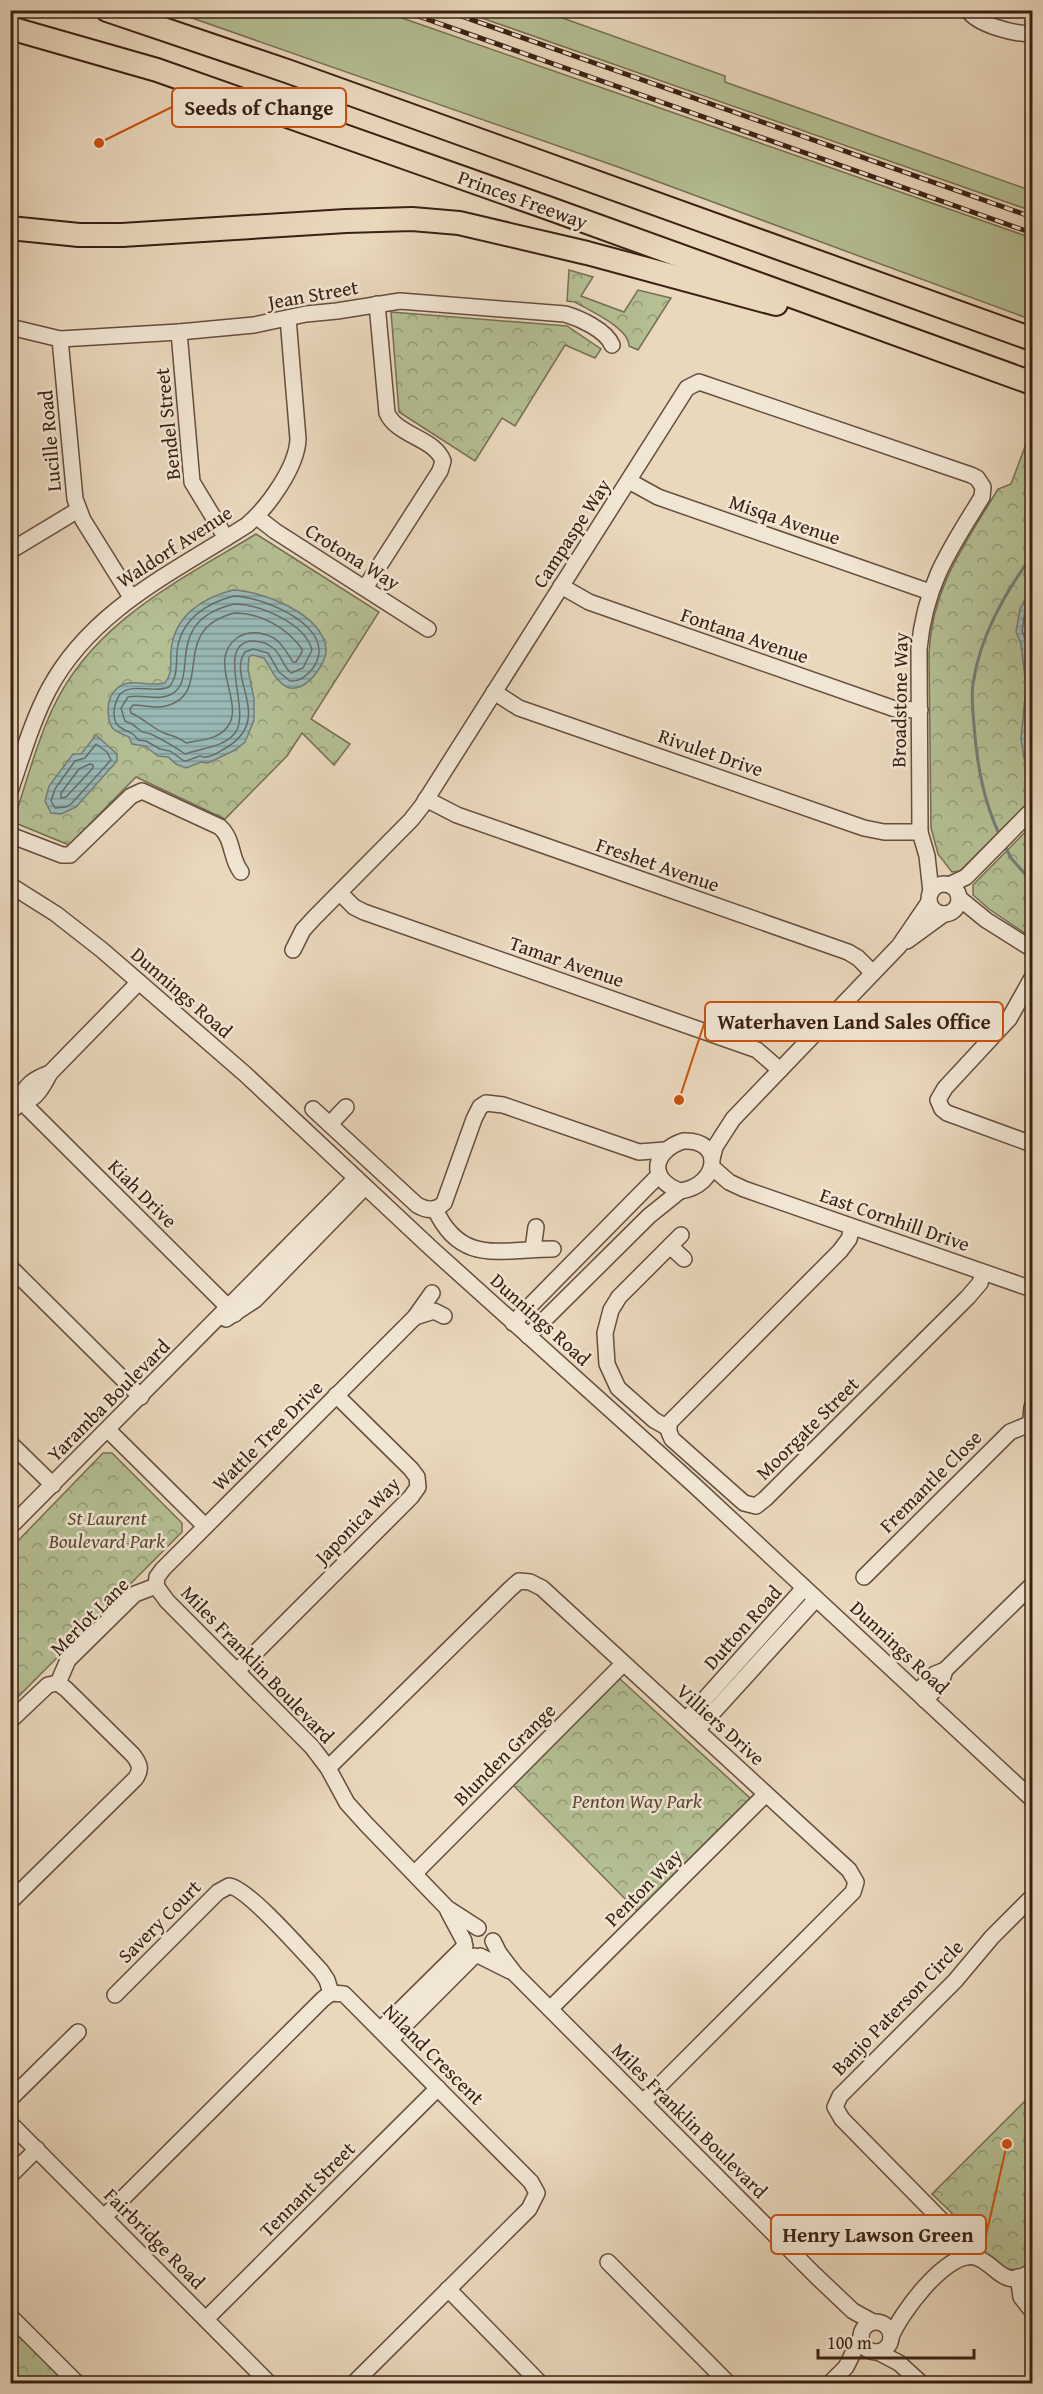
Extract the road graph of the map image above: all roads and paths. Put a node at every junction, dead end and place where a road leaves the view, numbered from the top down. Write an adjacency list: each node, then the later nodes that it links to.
1 (107, 10): 6 (highway, Princes Freeway)
2 (139, 10): 6 (highway)
3 (968, 10): 5 (street)
4 (10, 28): 11 (highway, Princes Freeway)
5 (1032, 34)
6 (287, 71): 14 (highway, Princes Freeway)
7 (10, 228): 11 (highway)
8 (377, 304): 9 (street, Jean Street); 15 (street, Jean Street); 24 (street)
9 (288, 318): 12 (street, Jean Street); 20 (street, Waldorf Avenue)
10 (10, 327): 13 (street, Jean Street)
11 (883, 330): 16 (highway, Princes Freeway)
12 (179, 332): 13 (street, Jean Street); 21 (street, Bendel Street)
13 (60, 339): 19 (street, Lucille Road)
14 (1032, 339)
15 (612, 345)
16 (1032, 383)
17 (629, 481): 18 (street, Campaspe Way); 23 (street, Campaspe Way); 25 (street, Misqa Avenue)
18 (983, 486): 25 (street, Broadstone Way)
19 (78, 510): 22 (street); 26 (street, Lucille Road)
20 (257, 517): 21 (street, Waldorf Avenue); 24 (street, Crotona Way)
21 (226, 538): 26 (street, Waldorf Avenue)
22 (10, 551)
23 (561, 586): 28 (street, Campaspe Way); 29 (street, Fontana Avenue)
24 (365, 588): 27 (street, Crotona Way)
25 (930, 592): 29 (street, Broadstone Way)
26 (131, 597): 30 (street, Waldorf Avenue)
27 (429, 629)
28 (494, 692): 31 (street, Campaspe Way); 33 (street, Rivulet Drive)
29 (920, 710): 33 (street, Broadstone Way)
30 (10, 791)
31 (426, 799): 39 (street, Campaspe Way); 46 (street, Freshet Avenue)
32 (1032, 810): 38 (street)
33 (920, 832): 35 (street, Broadstone Way)
34 (10, 835): 36 (street)
35 (927, 856): 38 (street, Broadstone Way); 40 (street, Broadstone Way)
36 (241, 872)
37 (10, 885): 48 (street, Dunnings Road)
38 (953, 891): 40 (street); 41 (street); 42 (street, Broadstone Way)
39 (340, 893): 45 (street, Campaspe Way); 49 (street, Tamar Avenue)
40 (930, 897): 41 (street); 43 (street)
41 (947, 913): 42 (street, Broadstone Way); 43 (street)
42 (986, 920): 44 (street, Broadstone Way)
43 (899, 946): 46 (street)
44 (1032, 949)
45 (293, 950)
46 (873, 973): 49 (street)
47 (1032, 978): 56 (street)
48 (139, 982): 50 (street); 61 (street, Dunnings Road)
49 (780, 1070): 54 (street)
50 (16, 1107): 75 (street, Kiah Drive)
51 (346, 1107): 53 (street)
52 (313, 1109): 53 (street)
53 (330, 1124): 65 (street)
54 (726, 1128): 55 (street); 59 (street)
55 (694, 1142): 57 (street); 59 (street)
56 (1032, 1144)
57 (665, 1150): 58 (street); 60 (street)
58 (639, 1152): 60 (street); 65 (street)
59 (712, 1164): 62 (street); 63 (street, East Cornhill Drive)
60 (658, 1172): 64 (street); 78 (street)
61 (360, 1183): 75 (street, Yaramba Boulevard); 78 (street, Dunnings Road)
62 (699, 1185): 63 (street, East Cornhill Drive); 64 (street)
63 (744, 1189): 67 (street, East Cornhill Drive)
64 (680, 1191): 79 (street)
65 (435, 1209): 69 (street)
66 (536, 1227): 69 (street)
67 (852, 1227): 72 (street, East Cornhill Drive); 83 (street)
68 (553, 1248): 69 (street)
69 (532, 1249)
70 (684, 1259): 83 (street)
71 (10, 1267): 81 (street)
72 (983, 1273): 73 (street, East Cornhill Drive); 83 (street, Moorgate Street)
73 (1032, 1289)
74 (432, 1293): 77 (street, Wattle Tree Drive)
75 (231, 1311): 81 (street, Yaramba Boulevard)
76 (444, 1316): 77 (street)
77 (415, 1317): 80 (street, Wattle Tree Drive)
78 (513, 1323): 79 (street, Dunnings Road)
79 (528, 1336): 92 (street, Dunnings Road)
80 (336, 1395): 87 (street, Wattle Tree Drive); 94 (street, Japonica Way)
81 (141, 1396): 84 (street, Yaramba Boulevard)
82 (1032, 1420): 89 (street, Fremantle Close)
83 (668, 1428)
84 (108, 1430): 86 (street, Yaramba Boulevard); 87 (street)
85 (10, 1443): 86 (street)
86 (52, 1485): 88 (street, Yaramba Boulevard)
87 (205, 1526): 91 (street, Wattle Tree Drive)
88 (10, 1527)
89 (864, 1577)
90 (1032, 1585): 96 (street)
91 (156, 1586): 94 (street, Miles Franklin Boulevard); 95 (street, Merlot Lane)
92 (810, 1593): 96 (street, Dunnings Road); 98 (street, Dutton Road)
93 (623, 1664): 98 (street, Villiers Drive); 99 (street, Villiers Drive); 102 (street, Blunden Grange)
94 (237, 1671): 99 (street, Miles Franklin Boulevard)
95 (57, 1683): 97 (street); 104 (street)
96 (921, 1696): 101 (street, Dunnings Road)
97 (10, 1721)
98 (691, 1725): 100 (street, Villiers Drive)
99 (328, 1768): 102 (street, Miles Franklin Boulevard)
100 (766, 1794): 112 (street, Penton Way); 117 (street, Villiers Drive)
101 (1032, 1799)
102 (415, 1873): 105 (street, Miles Franklin Boulevard)
103 (1032, 1897): 122 (street, Banjo Paterson Circle)
104 (10, 1902)
105 (447, 1908): 106 (street, Miles Franklin Boulevard); 108 (street, Miles Franklin Boulevard)
106 (478, 1928): 107 (street); 108 (street)
107 (493, 1941): 108 (street); 109 (street, Miles Franklin Boulevard)
108 (471, 1950): 109 (street, Miles Franklin Boulevard); 114 (street)
109 (515, 1974): 112 (street, Miles Franklin Boulevard)
110 (332, 1993): 111 (street, Savery Court); 114 (street, Niland Crescent); 121 (street)
111 (115, 1995)
112 (550, 2009): 117 (street, Miles Franklin Boulevard)
113 (78, 2031): 116 (street)
114 (385, 2035): 115 (street, Niland Crescent)
115 (438, 2088): 126 (street, Niland Crescent); 131 (street, Tennant Street)
116 (10, 2099)
117 (643, 2102): 127 (street, Miles Franklin Boulevard)
118 (10, 2123): 119 (street, Fairbridge Road)
119 (37, 2149): 120 (street); 121 (street, Fairbridge Road)
120 (10, 2176)
121 (104, 2217): 131 (street, Fairbridge Road)
122 (967, 2257): 125 (street); 128 (street)
123 (608, 2262): 142 (street)
124 (1032, 2271): 125 (street)
125 (1018, 2277): 129 (street)
126 (448, 2289): 138 (street, Niland Crescent); 141 (street)
127 (835, 2296): 132 (street, Miles Franklin Boulevard); 133 (street, Miles Franklin Boulevard)
128 (911, 2302): 132 (street); 134 (street)
129 (1032, 2311)
130 (10, 2316): 139 (street)
131 (206, 2319): 140 (street, Fairbridge Road)
132 (874, 2322): 133 (street); 134 (street)
133 (861, 2336): 135 (street); 136 (street)
134 (891, 2338): 135 (street); 137 (street)
135 (877, 2352): 136 (street); 137 (street)
136 (846, 2367): 143 (street)
137 (917, 2378)
138 (354, 2383)
139 (78, 2384)
140 (270, 2384)
141 (541, 2384)
142 (729, 2384)
143 (829, 2384)

